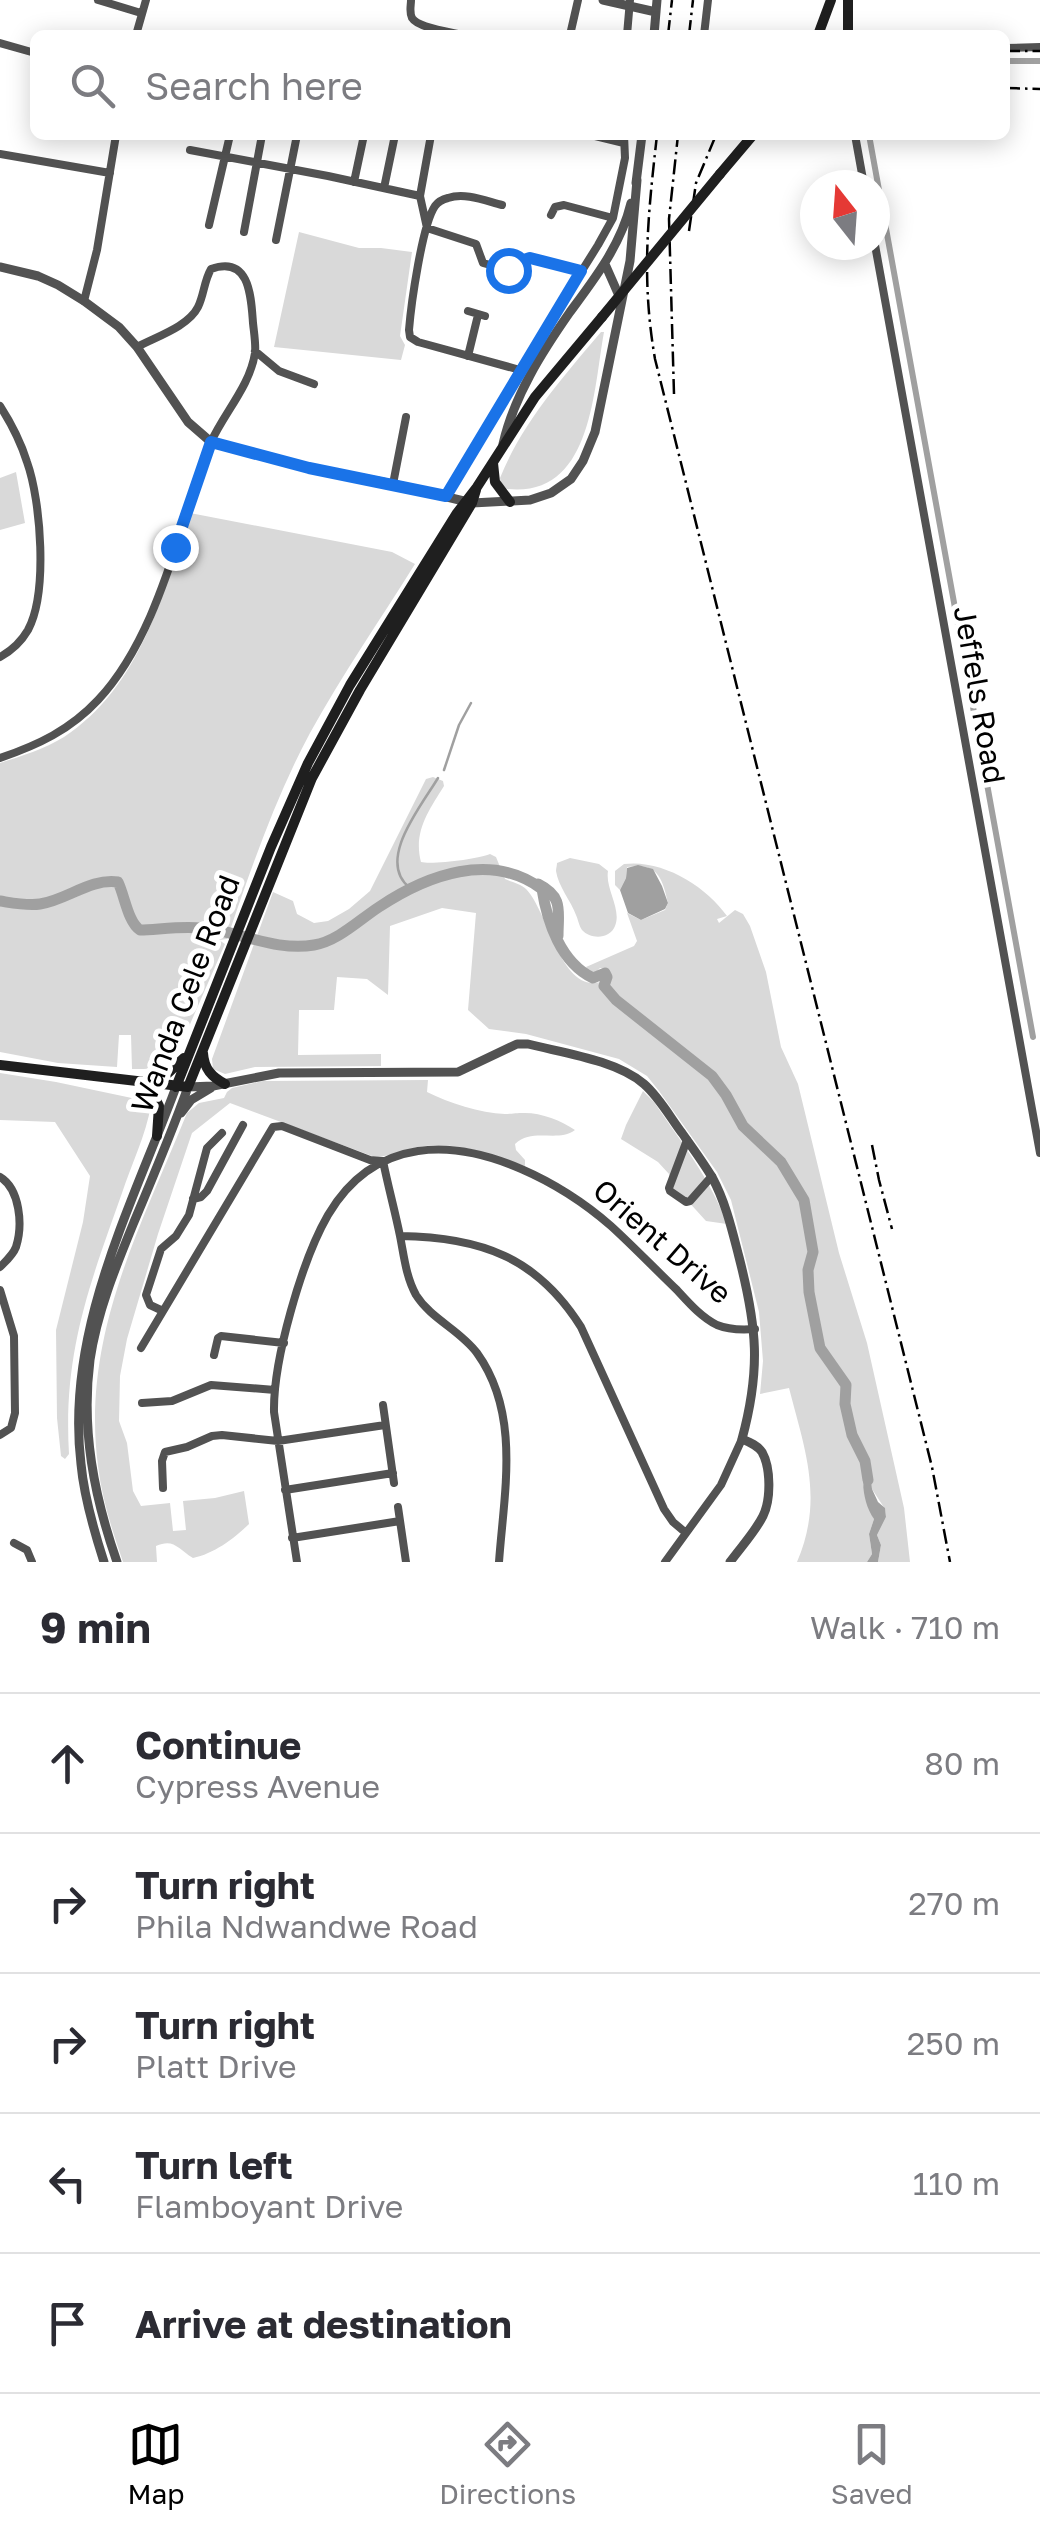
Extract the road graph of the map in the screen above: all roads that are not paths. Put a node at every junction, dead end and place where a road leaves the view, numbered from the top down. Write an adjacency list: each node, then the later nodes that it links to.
1 (98, 0): 12 (street)
2 (146, 0): 12 (street)
3 (412, 0): 14 (street)
4 (578, 0): 15 (street)
5 (604, 0): 10 (street)
6 (658, 0): 11 (street)
7 (708, 0): 18 (street)
8 (831, 0): 19 (main road)
9 (848, 0): 20 (main road)
10 (630, 3): 11 (street); 16 (street)
11 (656, 12): 17 (street)
12 (141, 13): 13 (street)
13 (137, 30)
14 (442, 30)
15 (571, 30)
16 (627, 30)
17 (654, 30)
18 (705, 30)
19 (820, 30)
20 (848, 30)
21 (0, 43): 24 (street)
22 (1010, 48): 23 (street)
23 (1040, 48)
24 (30, 52)
25 (115, 140): 42 (street)
26 (229, 140): 38 (street)
27 (261, 140): 39 (street)
28 (296, 140): 40 (street)
29 (363, 140): 44 (street)
30 (394, 140): 45 (street)
31 (430, 140): 46 (street)
32 (624, 140): 49 (street)
33 (641, 140): 43 (street)
34 (749, 140): 69 (main road, Wanda Cele Road, bridge)
35 (855, 140): 41 (street)
36 (190, 150): 38 (street)
37 (0, 154): 42 (street)
38 (226, 157): 39 (street); 50 (street)
39 (255, 162): 40 (street); 52 (street)
40 (290, 169): 44 (street); 53 (street)
41 (861, 170)
42 (110, 174): 59 (street)
43 (637, 180): 55 (street); 58 (street)
44 (354, 182): 45 (street)
45 (384, 188): 46 (street)
46 (420, 196): 51 (street)
47 (502, 206): 51 (street)
48 (551, 216): 49 (street)
49 (613, 218): 57 (street)
50 (209, 225)
51 (427, 228): 57 (street); 63 (street)
52 (244, 232)
53 (276, 240)
54 (877, 260): 89 (street, Jeffels Road)
55 (605, 264): 58 (street); 69 (street)
56 (0, 266): 59 (street)
57 (581, 271): 64 (street)
58 (621, 300): 74 (street)
59 (84, 301): 61 (street)
60 (468, 311): 63 (street)
61 (137, 346): 62 (street); 68 (street)
62 (255, 351): 65 (street); 68 (street)
63 (468, 356): 64 (street)
64 (520, 370): 72 (street)
65 (314, 384)
66 (0, 406): 75 (street)
67 (406, 417): 71 (street)
68 (211, 442): 71 (street); 76 (street)
69 (502, 446): 70 (main road, Wanda Cele Road)
70 (493, 462): 73 (main road, Wanda Cele Road); 74 (main road)
71 (393, 484): 72 (street)
72 (446, 496): 73 (street)
73 (468, 502): 74 (street); 77 (main road, Wanda Cele Road)
74 (510, 502)
75 (0, 657)
76 (0, 758)
77 (237, 947): 78 (main road, Wanda Cele Road); 79 (main road, Wanda Cele Road)
78 (202, 1048): 82 (main road); 83 (main road, Wanda Cele Road)
79 (190, 1052): 81 (main road); 83 (main road, Wanda Cele Road)
80 (0, 1065): 81 (main road)
81 (146, 1083): 83 (main road); 87 (main road)
82 (219, 1085): 83 (street, Orient Drive); 84 (street); 88 (street, Orient Drive)
83 (182, 1087): 84 (street, Wanda Cele Road); 87 (street, Wanda Cele Road)
84 (176, 1120): 119 (street, Wanda Cele Road)
85 (243, 1126): 93 (street)
86 (222, 1133): 93 (street)
87 (158, 1136): 118 (street, Wanda Cele Road)
88 (687, 1140): 91 (street, Orient Drive); 91 (street)
89 (1040, 1152)
90 (383, 1161): 94 (street); 97 (street); 98 (street, Orient Drive); 100 (street, Orient Drive)
91 (712, 1176): 98 (street, Orient Drive)
92 (0, 1177): 95 (street)
93 (193, 1199): 97 (street)
94 (400, 1236): 114 (street); 122 (street)
95 (0, 1267)
96 (0, 1290): 107 (street)
97 (163, 1312): 101 (street)
98 (755, 1329): 108 (street, Orient Drive)
99 (223, 1331): 100 (street)
100 (285, 1341): 102 (street); 103 (street, Orient Drive)
101 (141, 1348)
102 (214, 1355)
103 (274, 1390): 104 (street); 109 (street, Orient Drive)
104 (142, 1402)
105 (383, 1405): 106 (street)
106 (386, 1425): 109 (street); 111 (street)
107 (0, 1436)
108 (742, 1439): 114 (street, Orient Drive); 124 (street)
109 (278, 1441): 110 (street); 111 (street, Orient Drive)
110 (164, 1488)
111 (285, 1490): 115 (street, Orient Drive)
112 (398, 1508): 113 (street)
113 (400, 1521): 115 (street); 121 (street)
114 (686, 1533): 123 (street, Orient Drive)
115 (292, 1538): 120 (street, Orient Drive)
116 (14, 1544): 117 (street)
117 (32, 1562)
118 (104, 1562)
119 (116, 1562)
120 (297, 1562)
121 (406, 1562)
122 (498, 1562)
123 (665, 1562)
124 (730, 1562)

